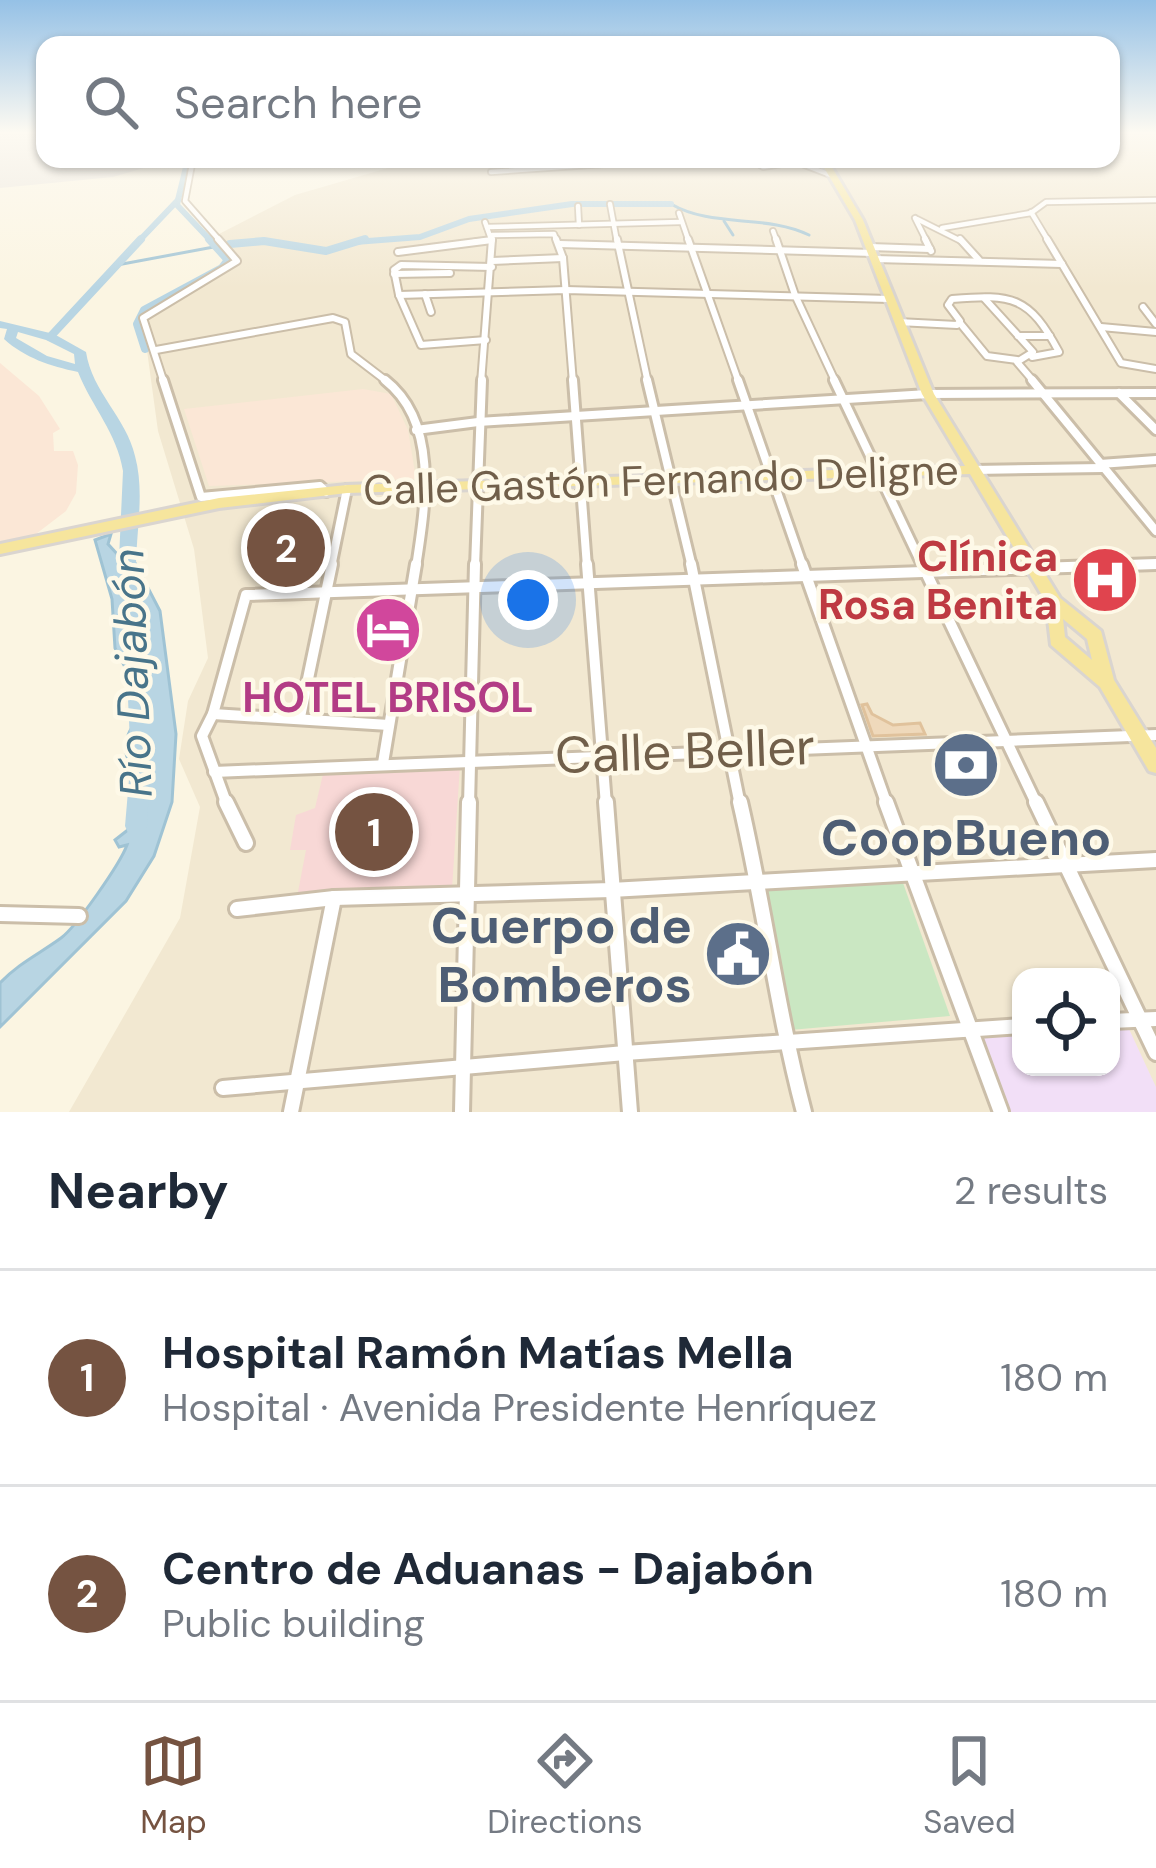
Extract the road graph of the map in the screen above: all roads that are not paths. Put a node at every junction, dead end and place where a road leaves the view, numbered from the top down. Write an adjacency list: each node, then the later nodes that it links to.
1 (190, 184): 45 (street)
2 (837, 184): 21 (main road)
3 (1156, 200): 6 (street)
4 (610, 204): 7 (street)
5 (578, 206): 8 (street)
6 (1031, 212): 9 (street); 25 (street)
7 (611, 224): 8 (street); 16 (street); 17 (street)
8 (581, 225): 11 (street); 15 (street)
9 (942, 228): 19 (street); 23 (street)
10 (458, 230): 14 (street)
11 (489, 231): 13 (street); 14 (street); 26 (street)
12 (773, 231): 18 (street)
13 (557, 239): 15 (street); 22 (street)
14 (465, 244): 20 (street)
15 (583, 244): 16 (street)
16 (617, 245): 17 (street); 28 (street)
17 (689, 246): 18 (street); 30 (street)
18 (779, 249): 21 (street); 33 (street)
19 (930, 249): 21 (street); 24 (street)
20 (398, 252)
21 (872, 253): 24 (street); 35 (main road)
22 (563, 258): 26 (street); 27 (street)
23 (979, 260): 24 (street); 25 (street)
24 (937, 261)
25 (1062, 264): 40 (street)
26 (492, 267): 29 (street); 32 (street)
27 (566, 290): 28 (street); 29 (street); 56 (street)
28 (626, 291): 30 (street); 55 (street)
29 (486, 292): 31 (street); 44 (street)
30 (706, 293): 33 (street); 54 (street)
31 (425, 294): 32 (street); 37 (street)
32 (399, 295): 44 (street)
33 (795, 296): 35 (street); 53 (street)
34 (984, 298): 39 (street); 42 (street); 43 (street)
35 (890, 299): 38 (main road)
36 (1156, 308): 41 (street)
37 (431, 312)
38 (898, 322): 39 (street); 51 (main road)
39 (960, 323): 47 (street)
40 (1101, 326): 41 (street); 48 (street)
41 (1156, 328)
42 (1018, 336): 43 (street); 46 (street)
43 (1051, 336): 46 (street)
44 (486, 340): 57 (street)
45 (156, 350): 58 (street); 70 (street)
46 (1032, 357): 47 (street)
47 (1017, 360): 52 (street)
48 (1156, 369)
49 (1119, 393): 50 (street); 52 (street); 59 (street)
50 (1156, 393)
51 (928, 394): 52 (street); 53 (street); 62 (main road)
52 (1043, 394): 61 (street)
53 (843, 399): 54 (street); 63 (street)
54 (747, 405): 55 (street); 64 (street)
55 (657, 410): 56 (street); 65 (street)
56 (575, 416): 57 (street); 66 (street)
57 (478, 422): 58 (street); 67 (street)
58 (416, 430): 68 (street)
59 (1156, 430)
60 (1156, 460): 61 (street, Calle Gastón Fernando Deligne)
61 (1101, 466): 62 (street, Calle Gastón Fernando Deligne); 71 (street)
62 (974, 470): 63 (main road, Calle Gastón Fernando Deligne); 74 (main road)
63 (879, 473): 64 (main road, Calle Gastón Fernando Deligne); 75 (street)
64 (772, 476): 65 (main road, Calle Gastón Fernando Deligne); 76 (street)
65 (669, 478): 66 (main road, Calle Gastón Fernando Deligne); 77 (street)
66 (580, 480): 67 (main road, Calle Gastón Fernando Deligne); 78 (street)
67 (480, 484): 68 (main road, Calle Gastón Fernando Deligne); 79 (street)
68 (429, 486): 69 (main road, Calle Gastón Fernando Deligne); 80 (street)
69 (347, 490): 70 (main road, Calle Gastón Fernando Deligne); 81 (street)
70 (326, 492): 72 (main road, Calle Gastón Fernando Deligne)
71 (1156, 531)
72 (0, 549)
73 (1156, 564): 74 (street)
74 (1033, 569): 75 (street); 82 (main road)
75 (928, 572): 76 (street); 88 (street)
76 (809, 576): 77 (street); 89 (street)
77 (694, 579): 78 (street); 90 (street)
78 (591, 582): 79 (street); 91 (street)
79 (475, 586): 80 (street); 92 (street)
80 (412, 588): 81 (street); 86 (street)
81 (326, 591): 84 (street); 85 (street)
82 (1054, 602): 83 (main road); 83 (main road)
83 (1106, 682): 87 (main road)
84 (213, 714): 85 (street); 95 (street)
85 (300, 717): 86 (street)
86 (389, 725): 93 (street)
87 (1148, 735): 88 (street, Calle Beller); 94 (main road)
88 (1007, 742): 89 (street, Calle Beller); 98 (street)
89 (865, 745): 90 (street, Calle Beller); 99 (street)
90 (727, 749): 91 (street, Calle Beller); 100 (street)
91 (601, 754): 92 (street, Calle Beller); 101 (street)
92 (472, 760): 93 (street, Calle Beller); 102 (street)
93 (383, 763): 95 (street, Calle Beller)
94 (1156, 765)
95 (214, 772): 96 (street)
96 (246, 843)
97 (1156, 860): 98 (street)
98 (1066, 864): 99 (street); 107 (street)
99 (914, 875): 100 (street); 109 (street)
100 (759, 883): 101 (street); 110 (street)
101 (610, 890): 102 (street); 111 (street)
102 (468, 895): 103 (street); 113 (street)
103 (334, 898): 104 (street); 114 (street)
104 (237, 910)
105 (0, 914): 106 (street)
106 (79, 916)
107 (1148, 1019): 112 (street)
108 (1012, 1026): 109 (street)
109 (968, 1028): 110 (street); 120 (street)
110 (785, 1041): 111 (street); 119 (street)
111 (625, 1053): 113 (street); 118 (street)
112 (1156, 1053)
113 (463, 1066): 114 (street); 117 (street)
114 (296, 1083): 115 (street); 116 (street)
115 (223, 1088)
116 (291, 1112)
117 (462, 1112)
118 (630, 1112)
119 (804, 1112)
120 (1001, 1112)

